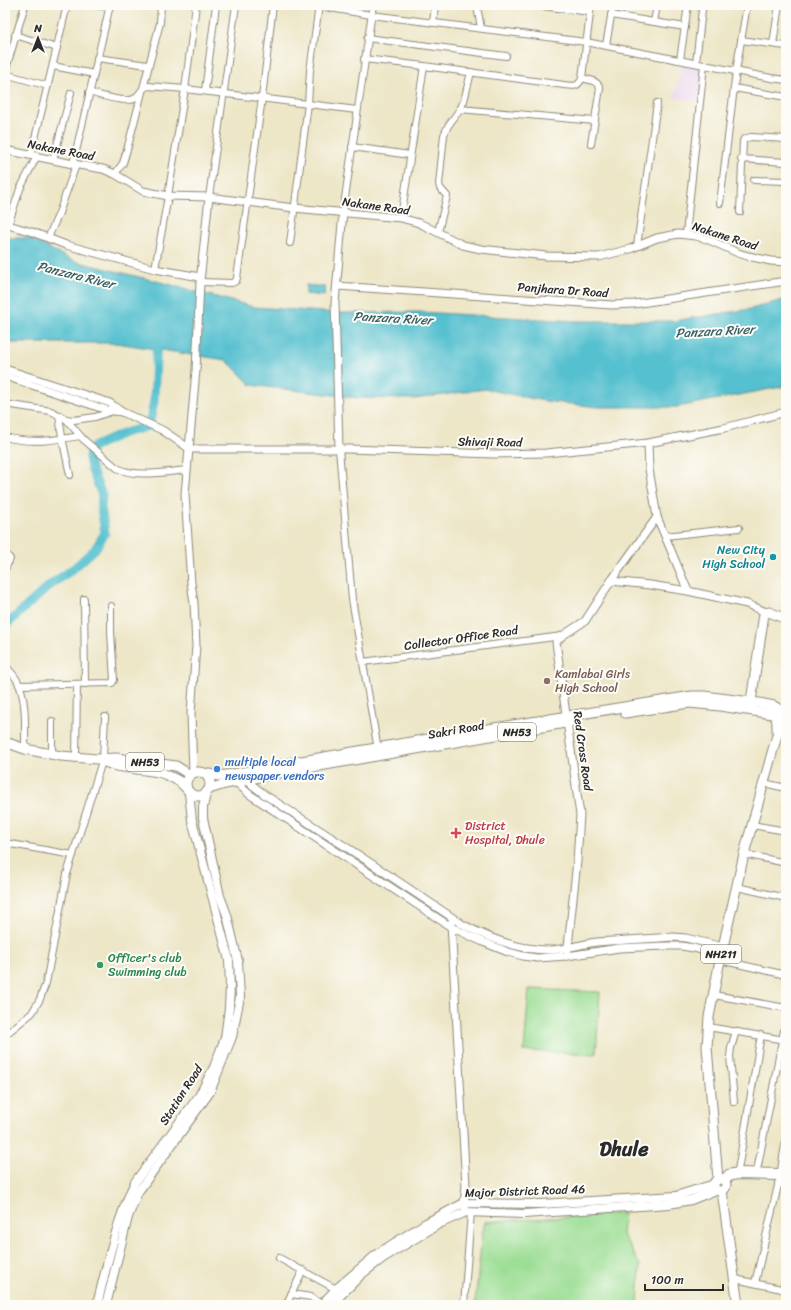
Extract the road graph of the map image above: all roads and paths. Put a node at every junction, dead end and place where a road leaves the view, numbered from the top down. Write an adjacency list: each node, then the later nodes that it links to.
1 (25, 5): 30 (street)
2 (67, 5): 37 (street)
3 (96, 5): 20 (street)
4 (161, 5): 43 (street)
5 (196, 5): 56 (street)
6 (216, 5): 57 (street)
7 (236, 5): 60 (street)
8 (273, 5): 62 (street)
9 (317, 5): 24 (street); 64 (street)
10 (372, 5): 24 (street)
11 (435, 5): 27 (street)
12 (476, 5): 29 (street)
13 (536, 5): 21 (street)
14 (591, 5): 23 (street)
15 (613, 5): 25 (street)
16 (657, 5): 26 (street)
17 (688, 5): 28 (street)
18 (747, 5): 32 (street)
19 (780, 5): 34 (street)
20 (109, 6): 39 (street)
21 (558, 6): 23 (street)
22 (702, 10): 42 (street)
23 (590, 12): 33 (street)
24 (371, 15): 27 (street); 31 (street)
25 (611, 15): 26 (street); 35 (street)
26 (654, 22): 28 (street)
27 (432, 23): 29 (street)
28 (685, 27): 41 (street)
29 (481, 28): 33 (street)
30 (15, 34): 37 (street); 49 (street)
31 (367, 38): 38 (street); 40 (street)
32 (741, 40): 34 (street); 47 (street)
33 (586, 42): 35 (street); 51 (street)
34 (773, 44): 36 (street)
35 (606, 45): 41 (street)
36 (786, 46)
37 (57, 48): 45 (street)
38 (506, 56)
39 (97, 58): 43 (street); 50 (street)
40 (364, 59): 46 (street); 66 (street)
41 (680, 60): 42 (street)
42 (696, 63): 44 (street)
43 (148, 65): 54 (street)
44 (704, 65): 47 (street); 91 (street)
45 (53, 66): 50 (street); 53 (street)
46 (424, 66): 48 (street); 72 (street)
47 (736, 71): 52 (street); 55 (street)
48 (471, 72): 51 (street); 65 (street)
49 (5, 73): 53 (street)
50 (94, 74): 58 (street)
51 (582, 78): 67 (street)
52 (786, 80)
53 (48, 86): 73 (street)
54 (143, 88): 56 (street); 58 (street); 78 (street)
55 (734, 88): 61 (street); 84 (street)
56 (185, 89): 57 (street); 81 (street)
57 (205, 91): 60 (street)
58 (89, 92): 77 (street)
59 (71, 93): 75 (street)
60 (224, 94): 62 (street); 82 (street)
61 (786, 97)
62 (262, 98): 64 (street); 83 (street)
63 (657, 103): 94 (street)
64 (308, 104): 66 (street); 85 (street)
65 (460, 109): 67 (street); 90 (street)
66 (357, 110): 70 (street)
67 (595, 121): 69 (street)
68 (786, 139): 74 (street)
69 (591, 144)
70 (352, 147): 72 (street); 86 (street)
71 (5, 150): 73 (street, Nakane Road)
72 (410, 155): 88 (street)
73 (34, 156): 75 (street, Nakane Road); 89 (street)
74 (741, 159): 76 (street); 87 (street)
75 (53, 160): 77 (street, Nakane Road)
76 (786, 162)
77 (74, 165): 78 (street, Nakane Road); 92 (street)
78 (115, 174): 81 (street, Nakane Road)
79 (754, 180): 80 (street)
80 (786, 181)
81 (168, 196): 82 (street, Nakane Road); 96 (street)
82 (209, 197): 83 (street, Nakane Road); 98 (street)
83 (248, 202): 85 (street, Nakane Road); 98 (street)
84 (720, 203)
85 (294, 208): 86 (street, Nakane Road); 93 (street)
86 (343, 212): 88 (street, Nakane Road); 99 (street)
87 (740, 212)
88 (401, 218): 90 (street, Nakane Road)
89 (7, 225): 92 (street)
90 (438, 232): 94 (street, Nakane Road)
91 (686, 234): 94 (street, Nakane Road); 95 (street, Nakane Road)
92 (48, 238): 96 (street)
93 (290, 243)
94 (637, 246)
95 (786, 262)
96 (155, 269): 98 (street)
97 (786, 281): 99 (street, Panjhara Dr Road)
98 (200, 282): 112 (street)
99 (337, 286): 113 (street)
100 (5, 369): 104 (street)
101 (5, 376): 103 (street)
102 (5, 404): 106 (street)
103 (113, 411): 104 (street); 107 (street)
104 (122, 412): 112 (street)
105 (786, 412): 111 (street, Shivaji Road)
106 (59, 415): 107 (street); 110 (street)
107 (66, 419): 109 (street)
108 (5, 438): 110 (street)
109 (82, 438): 110 (street); 114 (street)
110 (62, 439): 115 (street)
111 (648, 443): 113 (street, Shivaji Road); 116 (street)
112 (190, 449): 113 (street, Shivaji Road); 114 (street)
113 (339, 449): 128 (street)
114 (187, 470): 147 (street)
115 (70, 475)
116 (657, 517): 118 (street); 121 (street)
117 (739, 528): 118 (street)
118 (665, 536): 122 (street)
119 (5, 555): 120 (street)
120 (5, 570)
121 (611, 581): 122 (street); 127 (street)
122 (688, 591): 125 (street)
123 (84, 599): 131 (street)
124 (111, 606): 131 (street)
125 (766, 612): 126 (main road); 133 (main road)
126 (786, 619)
127 (562, 636): 128 (street, Collector Office Road); 137 (street, Red Cross Road)
128 (363, 662): 142 (street)
129 (5, 665): 132 (street)
130 (77, 684): 131 (street); 132 (street); 144 (street)
131 (85, 684)
132 (18, 685): 141 (street)
133 (750, 706): 134 (main road); 137 (main road); 139 (main road, NH211)
134 (774, 706): 135 (street); 139 (main road)
135 (786, 708)
136 (105, 717): 145 (street)
137 (567, 720): 142 (main road); 166 (street, Red Cross Road)
138 (52, 721): 143 (street)
139 (777, 735): 150 (main road, NH211)
140 (5, 742): 141 (main road)
141 (25, 749): 143 (main road)
142 (378, 752): 146 (main road); 148 (main road)
143 (52, 754): 144 (main road)
144 (76, 758): 145 (main road)
145 (100, 759): 147 (main road, NH53); 152 (main road, NH53); 158 (street)
146 (204, 773): 147 (main road); 153 (main road)
147 (191, 774): 152 (main road)
148 (246, 780): 149 (main road); 160 (street)
149 (236, 782): 153 (main road); 161 (street)
150 (764, 783): 151 (street); 154 (main road, NH211)
151 (786, 788)
152 (187, 791): 153 (main road); 178 (main road, Station Road)
153 (208, 792): 178 (main road, Station Road)
154 (752, 825): 155 (street); 157 (main road, NH211)
155 (786, 831)
156 (5, 843): 158 (street)
157 (744, 854): 159 (street); 162 (main road, NH211)
158 (73, 856): 175 (street)
159 (786, 863)
160 (384, 872): 161 (street); 164 (street)
161 (378, 879): 165 (street)
162 (737, 887): 163 (street); 167 (main road, NH211)
163 (786, 898)
164 (450, 917): 165 (street); 166 (street)
165 (451, 927): 168 (street); 187 (street)
166 (568, 947): 167 (street); 168 (street, Red Cross Road)
167 (721, 954): 168 (street); 169 (street); 170 (main road, NH211)
168 (567, 956)
169 (786, 974)
170 (714, 996): 171 (street); 173 (main road, NH211)
171 (786, 1008)
172 (786, 1020): 177 (street)
173 (708, 1027): 174 (street); 184 (main road, NH211)
174 (736, 1031): 176 (street); 179 (street)
175 (5, 1035)
176 (761, 1036): 177 (street); 181 (street)
177 (784, 1039): 182 (street)
178 (202, 1098): 186 (main road, Station Road)
179 (734, 1102)
180 (786, 1138): 183 (street)
181 (737, 1173): 182 (street); 184 (street)
182 (756, 1174): 183 (street)
183 (779, 1178): 185 (street); 192 (street)
184 (719, 1184): 187 (main road, Major District Road 46); 188 (main road, Major District Road 46); 191 (main road, NH211)
185 (786, 1185)
186 (132, 1196): 196 (main road, Station Road); 197 (main road, Station Road)
187 (464, 1203): 188 (street); 193 (main road, Major District Road 46)
188 (469, 1212): 200 (main road, Major District Road 46); 201 (street)
189 (279, 1258): 190 (street)
190 (303, 1270): 193 (street); 195 (street)
191 (734, 1279): 192 (street); 202 (main road, NH211)
192 (755, 1283): 194 (street)
193 (336, 1289): 199 (main road, Major District Road 46)
194 (786, 1290)
195 (291, 1294): 198 (street); 199 (street)
196 (97, 1305)
197 (106, 1305)
198 (286, 1305)
199 (322, 1305)
200 (331, 1305)
201 (464, 1305)
202 (738, 1305)

